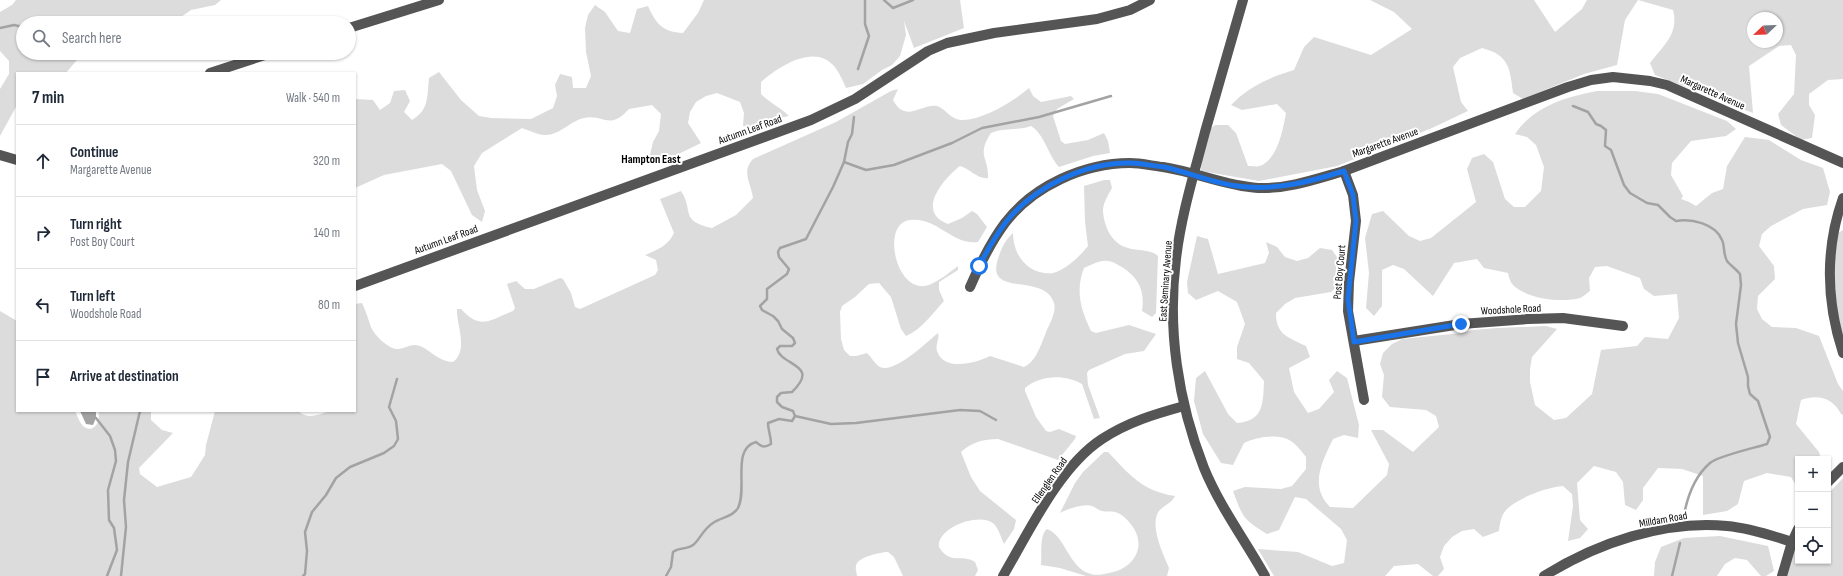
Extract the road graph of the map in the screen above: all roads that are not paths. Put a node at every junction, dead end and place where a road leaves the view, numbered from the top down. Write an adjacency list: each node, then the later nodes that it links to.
1 (439, 0): 4 (street)
2 (1150, 0): 13 (street, Autumn Leaf Road)
3 (1243, 0): 11 (street, East Seminary Avenue)
4 (356, 26)
5 (250, 60): 6 (street)
6 (213, 72)
7 (0, 155): 8 (street)
8 (16, 160)
9 (1843, 163): 10 (street, Margarette Avenue)
10 (1344, 171): 11 (street, Margarette Avenue); 16 (street, Post Boy Court)
11 (1193, 174): 14 (street, Margarette Avenue); 19 (street, East Seminary Avenue)
12 (1843, 198): 17 (street)
13 (356, 286)
14 (970, 287)
15 (1623, 326): 16 (street, Woodshole Road)
16 (1354, 342): 18 (street, Post Boy Court)
17 (1843, 353)
18 (1364, 400)
19 (1184, 406): 24 (street, Ellenglen Road); 25 (street, East Seminary Avenue)
20 (1843, 467): 21 (street)
21 (1831, 479)
22 (1795, 536): 23 (street)
23 (1792, 542): 26 (street, Milldam Road); 27 (street)
24 (1003, 576)
25 (1265, 576)
26 (1544, 576)
27 (1782, 576)

